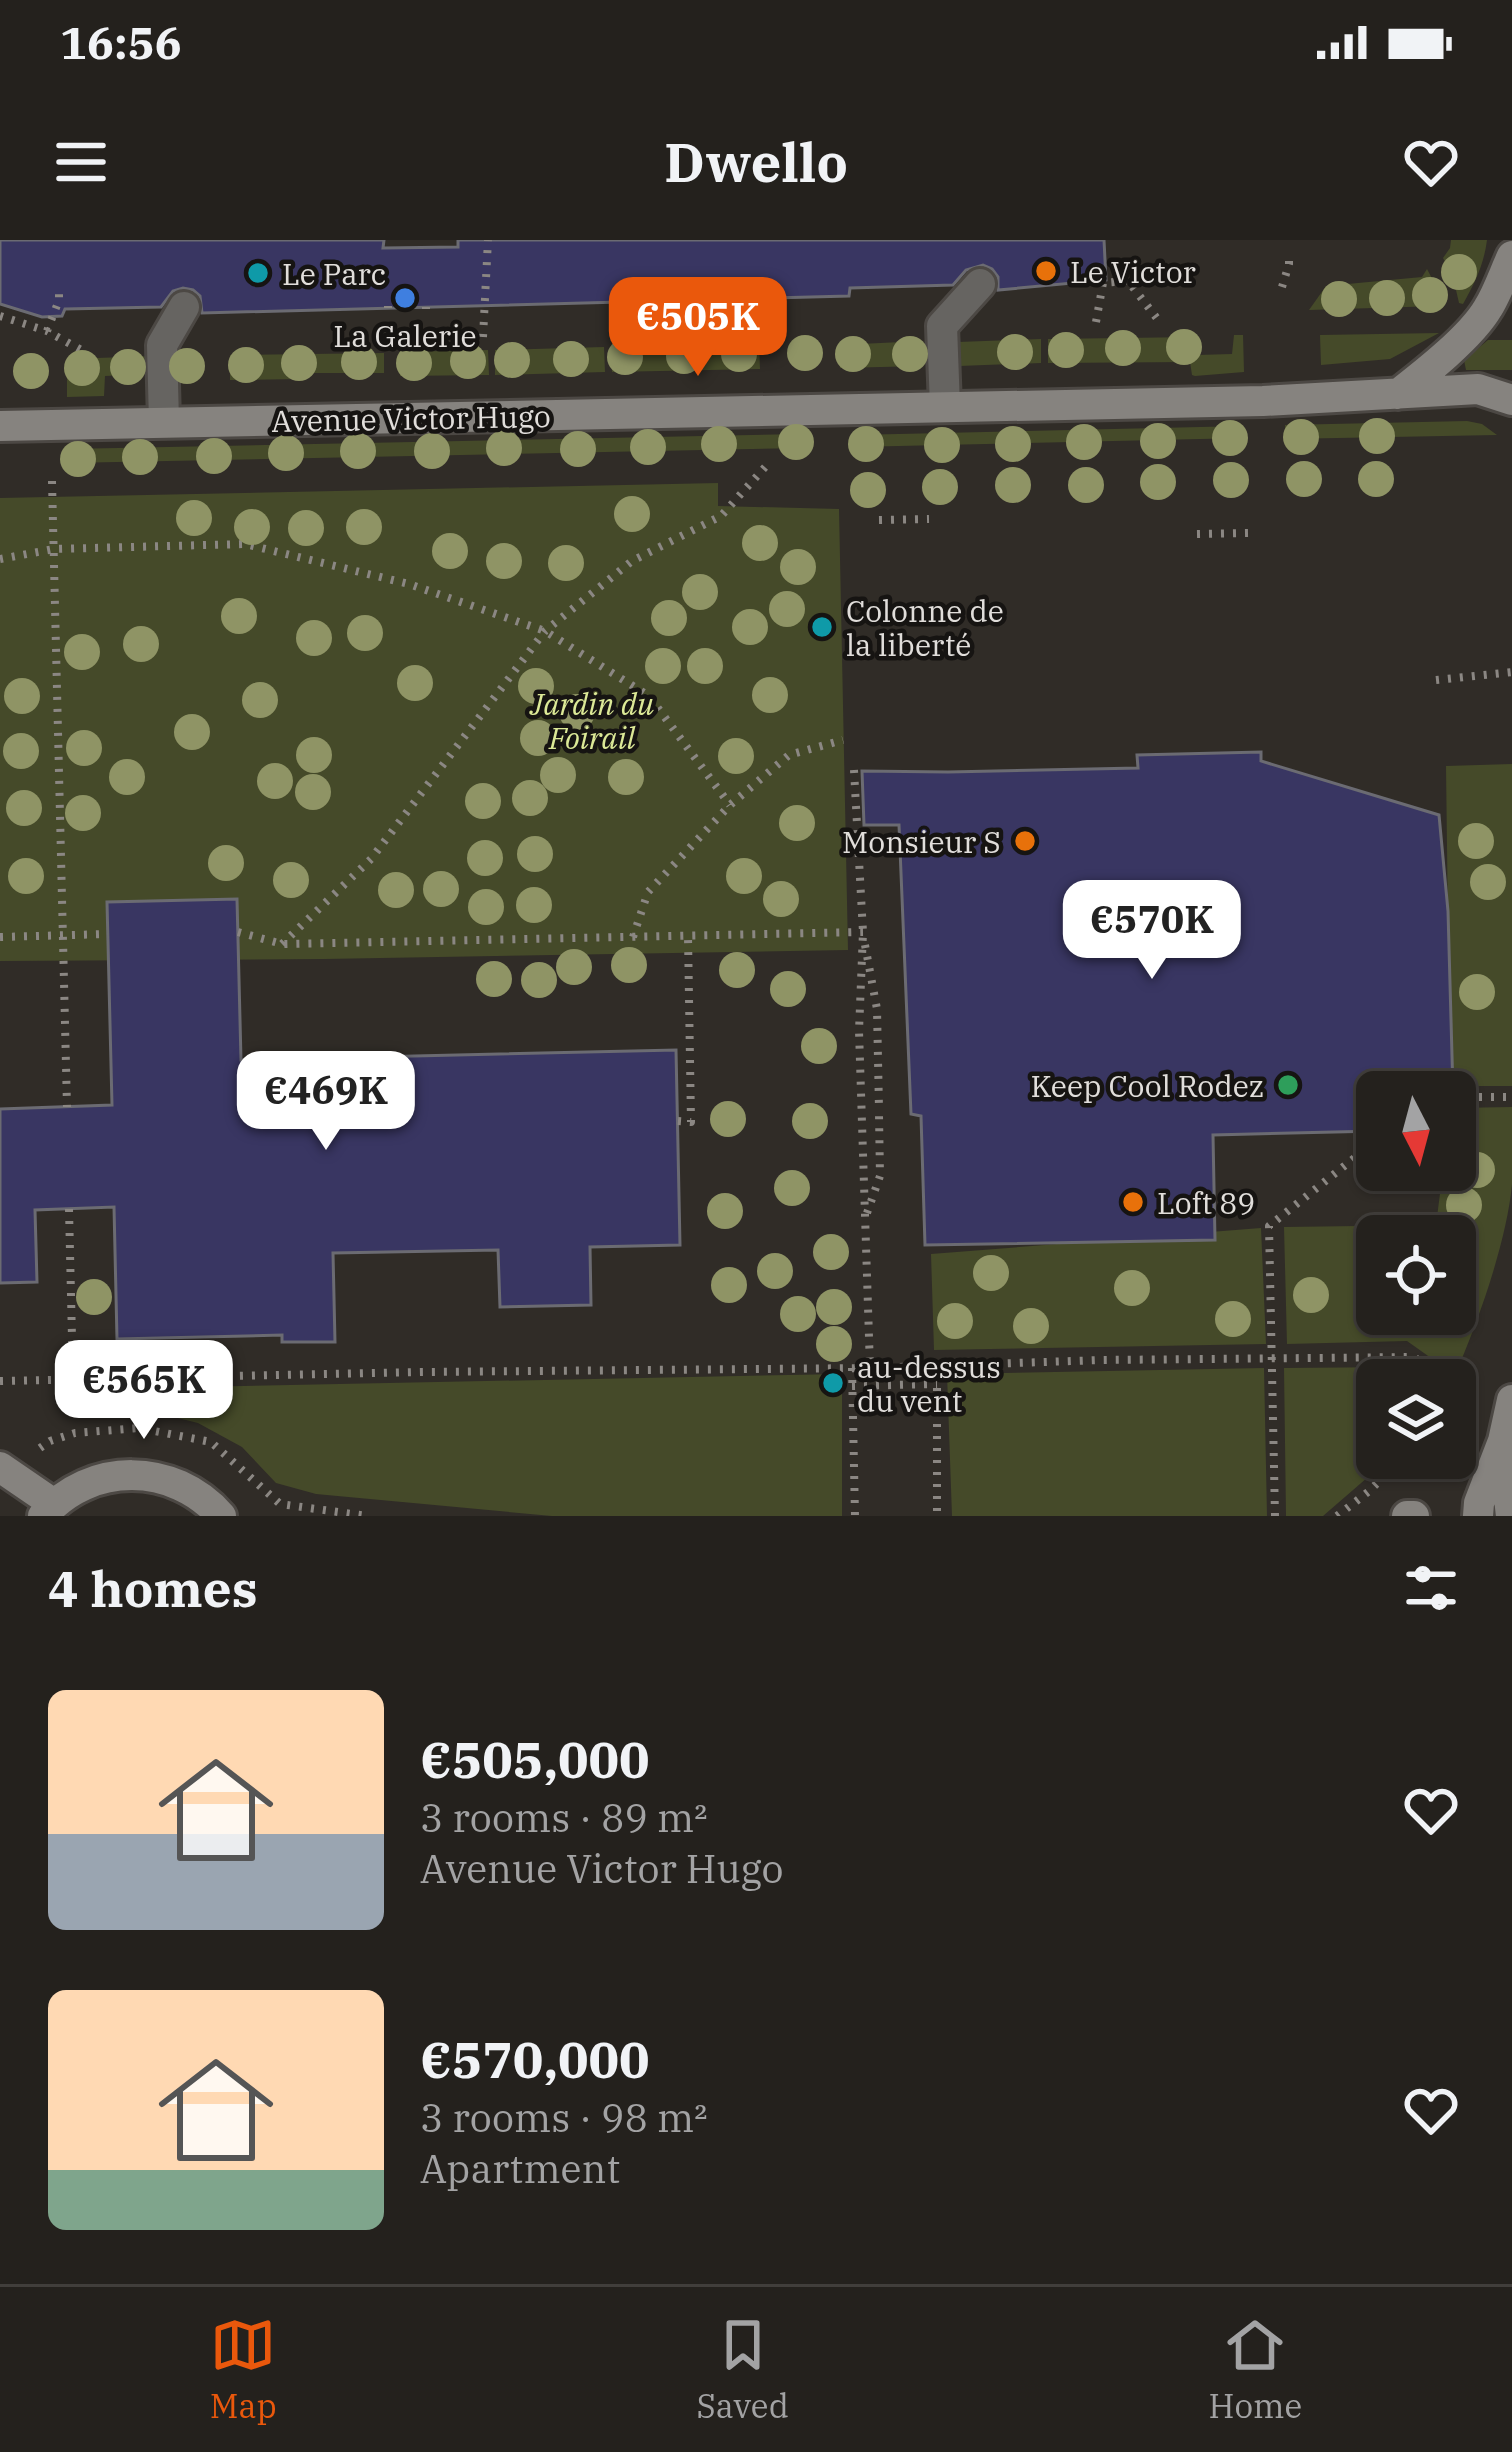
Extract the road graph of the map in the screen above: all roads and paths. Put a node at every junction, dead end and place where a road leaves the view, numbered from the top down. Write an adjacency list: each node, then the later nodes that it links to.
1 (488, 240): 12 (path)
2 (1289, 253): 5 (path)
3 (1512, 256): 14 (main road)
4 (980, 284): 16 (lane)
5 (1282, 287)
6 (62, 290): 11 (path)
7 (184, 307): 17 (lane)
8 (0, 316): 11 (path)
9 (1159, 321): 10 (path)
10 (1096, 322)
11 (47, 331): 13 (path)
12 (482, 338)
13 (83, 351)
14 (1398, 394): 15 (main road, Avenue Victor Hugo); 16 (main road, Avenue Victor Hugo)
15 (1512, 400)
16 (945, 407): 17 (main road, Avenue Victor Hugo)
17 (164, 422): 18 (main road, Avenue Victor Hugo)
18 (0, 426)
19 (767, 465): 27 (path)
20 (52, 481): 25 (path)
21 (929, 519): 22 (path)
22 (879, 520)
23 (1250, 533): 24 (path)
24 (1196, 534)
25 (54, 549): 26 (path); 27 (path); 36 (path)
26 (0, 559)
27 (545, 632): 32 (path); 40 (path)
28 (1512, 672): 29 (path)
29 (1436, 680)
30 (843, 740): 32 (path)
31 (854, 770): 34 (path)
32 (730, 805): 39 (path)
33 (238, 932): 40 (path)
34 (862, 932): 37 (path); 47 (path); 47 (path)
35 (108, 934): 36 (path)
36 (63, 936): 38 (path); 43 (path)
37 (688, 936): 39 (path); 44 (path)
38 (0, 937)
39 (633, 937): 40 (path)
40 (283, 944)
41 (1476, 1097): 42 (path)
42 (1512, 1097)
43 (67, 1107)
44 (678, 1121)
45 (1356, 1157): 48 (path)
46 (69, 1208): 53 (path)
47 (865, 1220): 52 (path)
48 (1274, 1358): 49 (path); 50 (path); 66 (path)
49 (1415, 1359)
50 (937, 1364): 52 (path); 55 (path)
51 (852, 1367): 52 (path); 53 (path); 56 (path)
52 (870, 1367)
53 (73, 1379): 54 (path); 59 (path)
54 (0, 1381)
55 (937, 1384): 56 (path); 65 (path)
56 (852, 1386): 64 (path)
57 (1512, 1400): 58 (main road)
58 (1503, 1441): 68 (main road); 69 (main road)
59 (34, 1452)
60 (0, 1466): 62 (main road)
61 (1381, 1479): 67 (path)
62 (48, 1510): 63 (main road)
63 (221, 1516)
64 (855, 1516)
65 (938, 1516)
66 (1275, 1516)
67 (1337, 1516)
68 (1478, 1516)
69 (1511, 1516)

